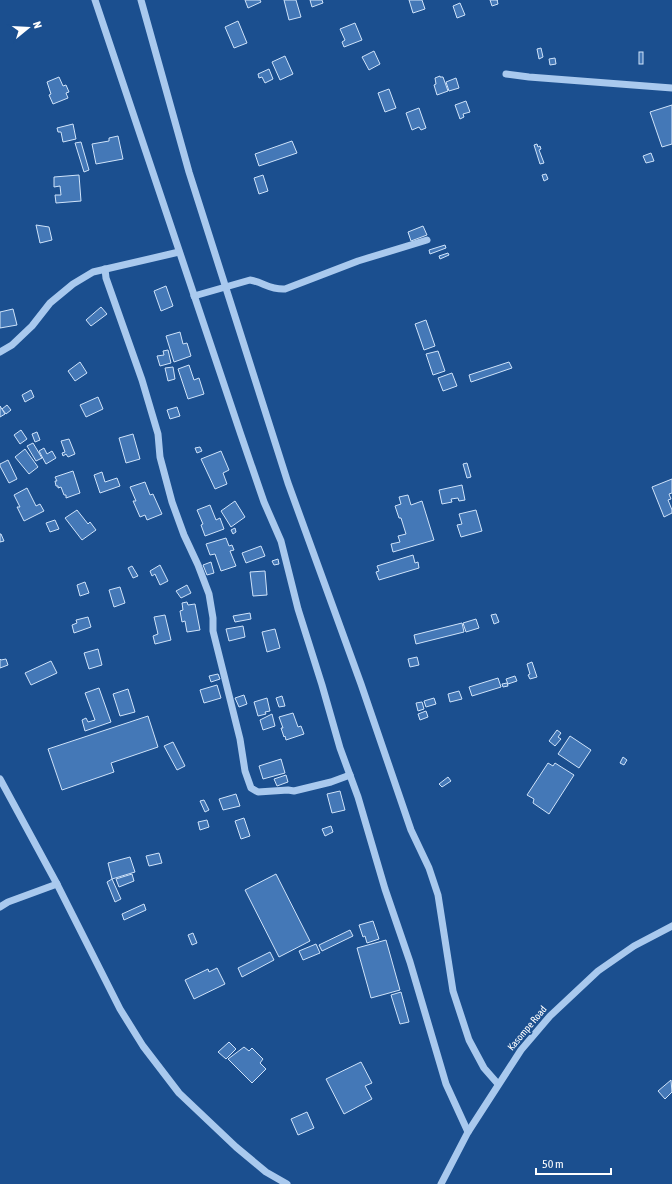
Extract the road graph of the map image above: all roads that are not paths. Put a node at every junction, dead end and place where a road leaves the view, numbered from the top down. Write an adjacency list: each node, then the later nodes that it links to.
1 (95, 0): 6 (street)
2 (141, 0): 8 (street)
3 (506, 74): 4 (street)
4 (672, 88)
5 (428, 240): 8 (street)
6 (178, 252): 7 (street); 9 (street)
7 (105, 269): 10 (street); 11 (street)
8 (226, 287): 9 (street); 16 (street)
9 (194, 296): 11 (street)
10 (0, 352)
11 (350, 775): 17 (street)
12 (0, 779): 13 (street)
13 (57, 884): 14 (street); 18 (street)
14 (0, 907)
15 (672, 926): 16 (street, Kasompe Road)
16 (498, 1084): 17 (street, Kasompe Road)
17 (468, 1132): 19 (street, Kasompe Road)
18 (287, 1184)
19 (441, 1184)

